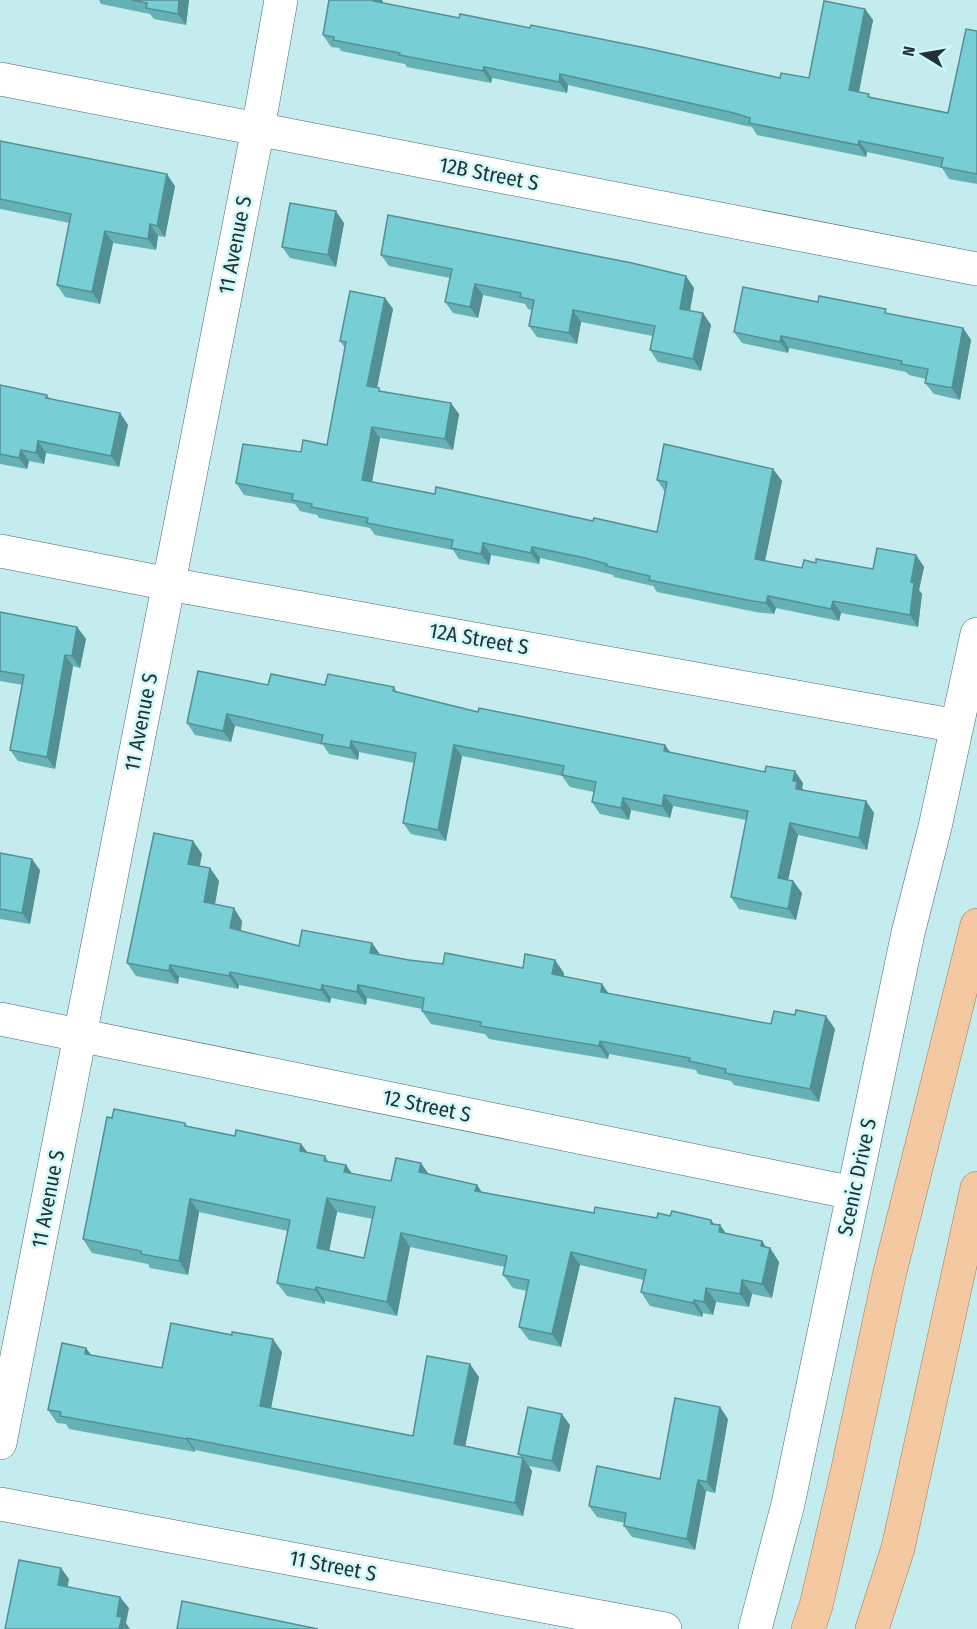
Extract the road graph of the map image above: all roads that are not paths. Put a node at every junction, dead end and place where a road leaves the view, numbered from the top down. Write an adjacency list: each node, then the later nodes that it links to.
1 (280, 0): 3 (street, 11 Avenue S)
2 (0, 79): 3 (street, 12B Street S)
3 (258, 129): 4 (street, 12B Street S); 6 (street, 11 Avenue S)
4 (977, 269)
5 (0, 550): 6 (street, 12A Street S)
6 (169, 584): 8 (street, 12A Street S); 11 (street, 11 Avenue S)
7 (977, 634): 8 (street, Scenic Drive S)
8 (957, 726): 13 (street, Scenic Drive S)
9 (977, 924): 18 (main road)
10 (0, 1019): 11 (street, 12 Street S)
11 (80, 1035): 13 (street, 12 Street S); 14 (street, 11 Avenue S)
12 (977, 1188): 19 (main road)
13 (853, 1193): 17 (street, Scenic Drive S)
14 (0, 1443)
15 (0, 1504): 16 (street, 11 Street S)
16 (665, 1629)
17 (755, 1629)
18 (808, 1629)
19 (872, 1629)

